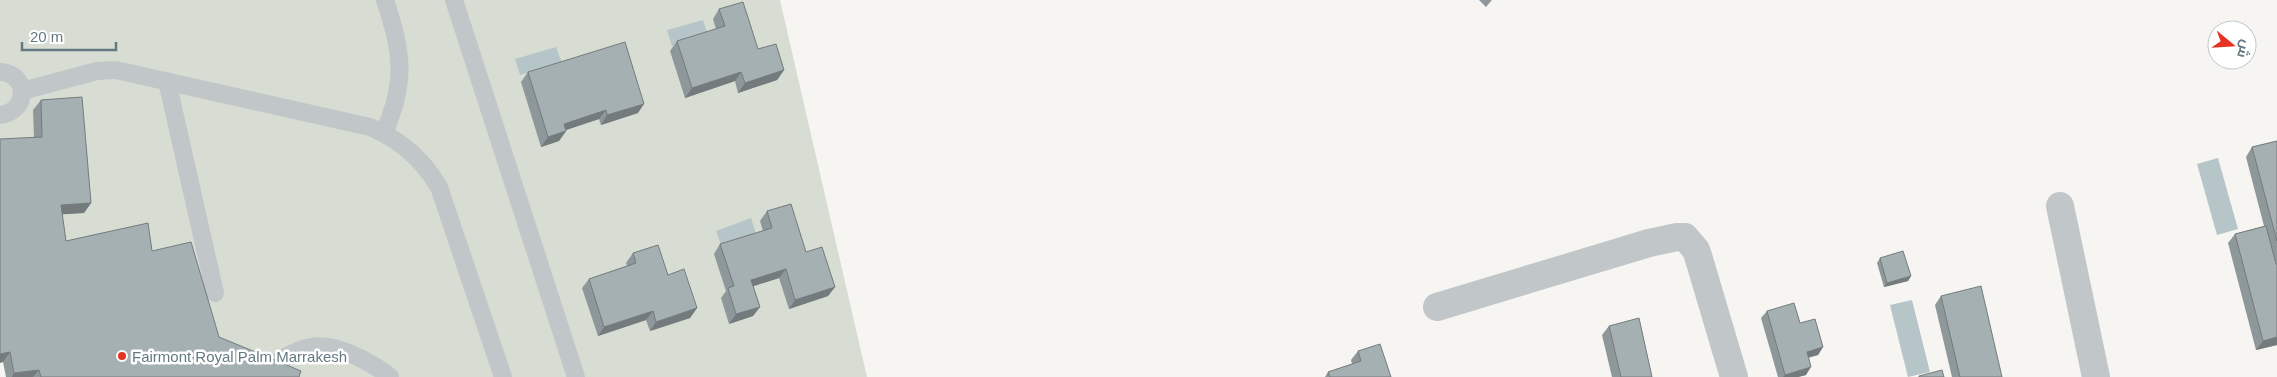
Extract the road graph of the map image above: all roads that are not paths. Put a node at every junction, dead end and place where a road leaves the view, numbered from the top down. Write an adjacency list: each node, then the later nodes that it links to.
1 (385, 0): 7 (lane)
2 (454, 0): 14 (lane)
3 (0, 72): 5 (lane)
4 (167, 81): 5 (lane); 7 (lane); 9 (lane)
5 (22, 91): 6 (lane)
6 (0, 115)
7 (384, 133): 13 (lane)
8 (2060, 206): 16 (street)
9 (215, 293)
10 (1437, 307): 15 (street)
11 (272, 365): 12 (lane)
12 (390, 377)
13 (503, 377)
14 (576, 377)
15 (1734, 377)
16 (2096, 377)

